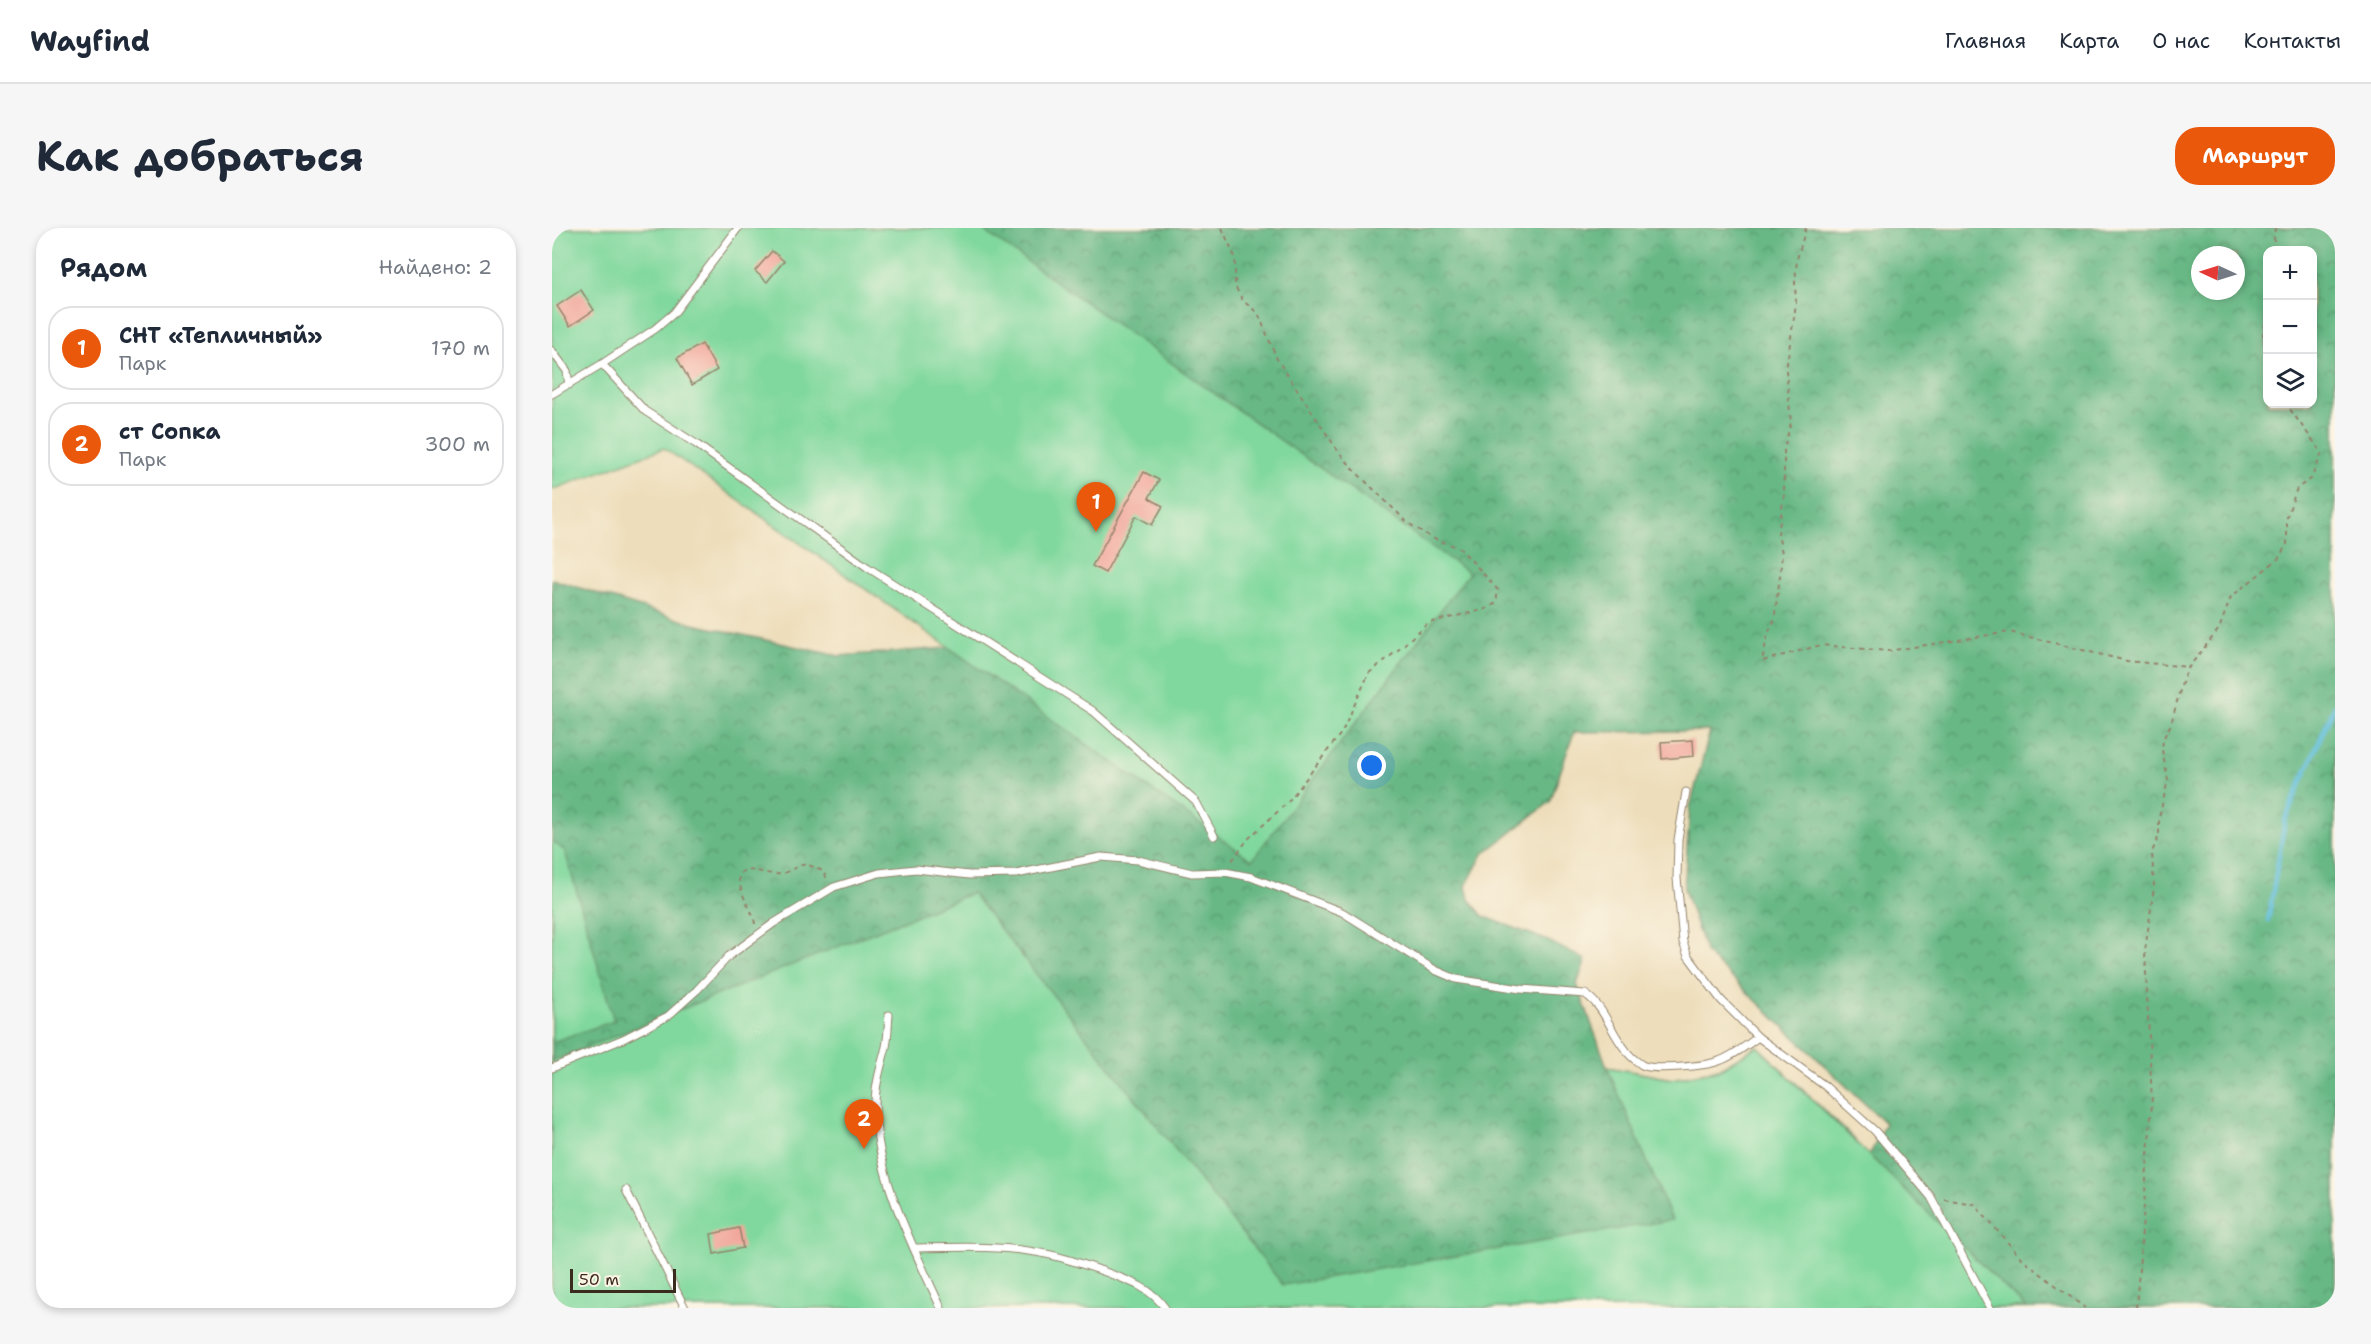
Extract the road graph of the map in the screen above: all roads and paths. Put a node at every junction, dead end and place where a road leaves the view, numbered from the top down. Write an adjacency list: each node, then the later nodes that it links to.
1 (738, 228): 7 (lane)
2 (1222, 228): 14 (path)
3 (1806, 228): 11 (path)
4 (2275, 228): 5 (path)
5 (2273, 246)
6 (552, 351): 8 (lane)
7 (602, 364): 8 (lane); 13 (lane)
8 (569, 385): 9 (lane)
9 (552, 394)
10 (2289, 408): 11 (path)
11 (2189, 667): 28 (path)
12 (1686, 792): 18 (lane)
13 (1214, 836)
14 (1225, 872): 15 (lane); 18 (lane)
15 (834, 888): 16 (lane); 16 (path)
16 (756, 935): 19 (lane)
17 (889, 1015): 22 (lane)
18 (1758, 1037): 21 (lane)
19 (552, 1068)
20 (626, 1190): 23 (lane)
21 (1931, 1197): 26 (lane); 27 (path)
22 (914, 1248): 24 (lane); 25 (lane)
23 (685, 1308)
24 (941, 1308)
25 (1165, 1308)
26 (1990, 1308)
27 (2085, 1308)
28 (2136, 1308)

